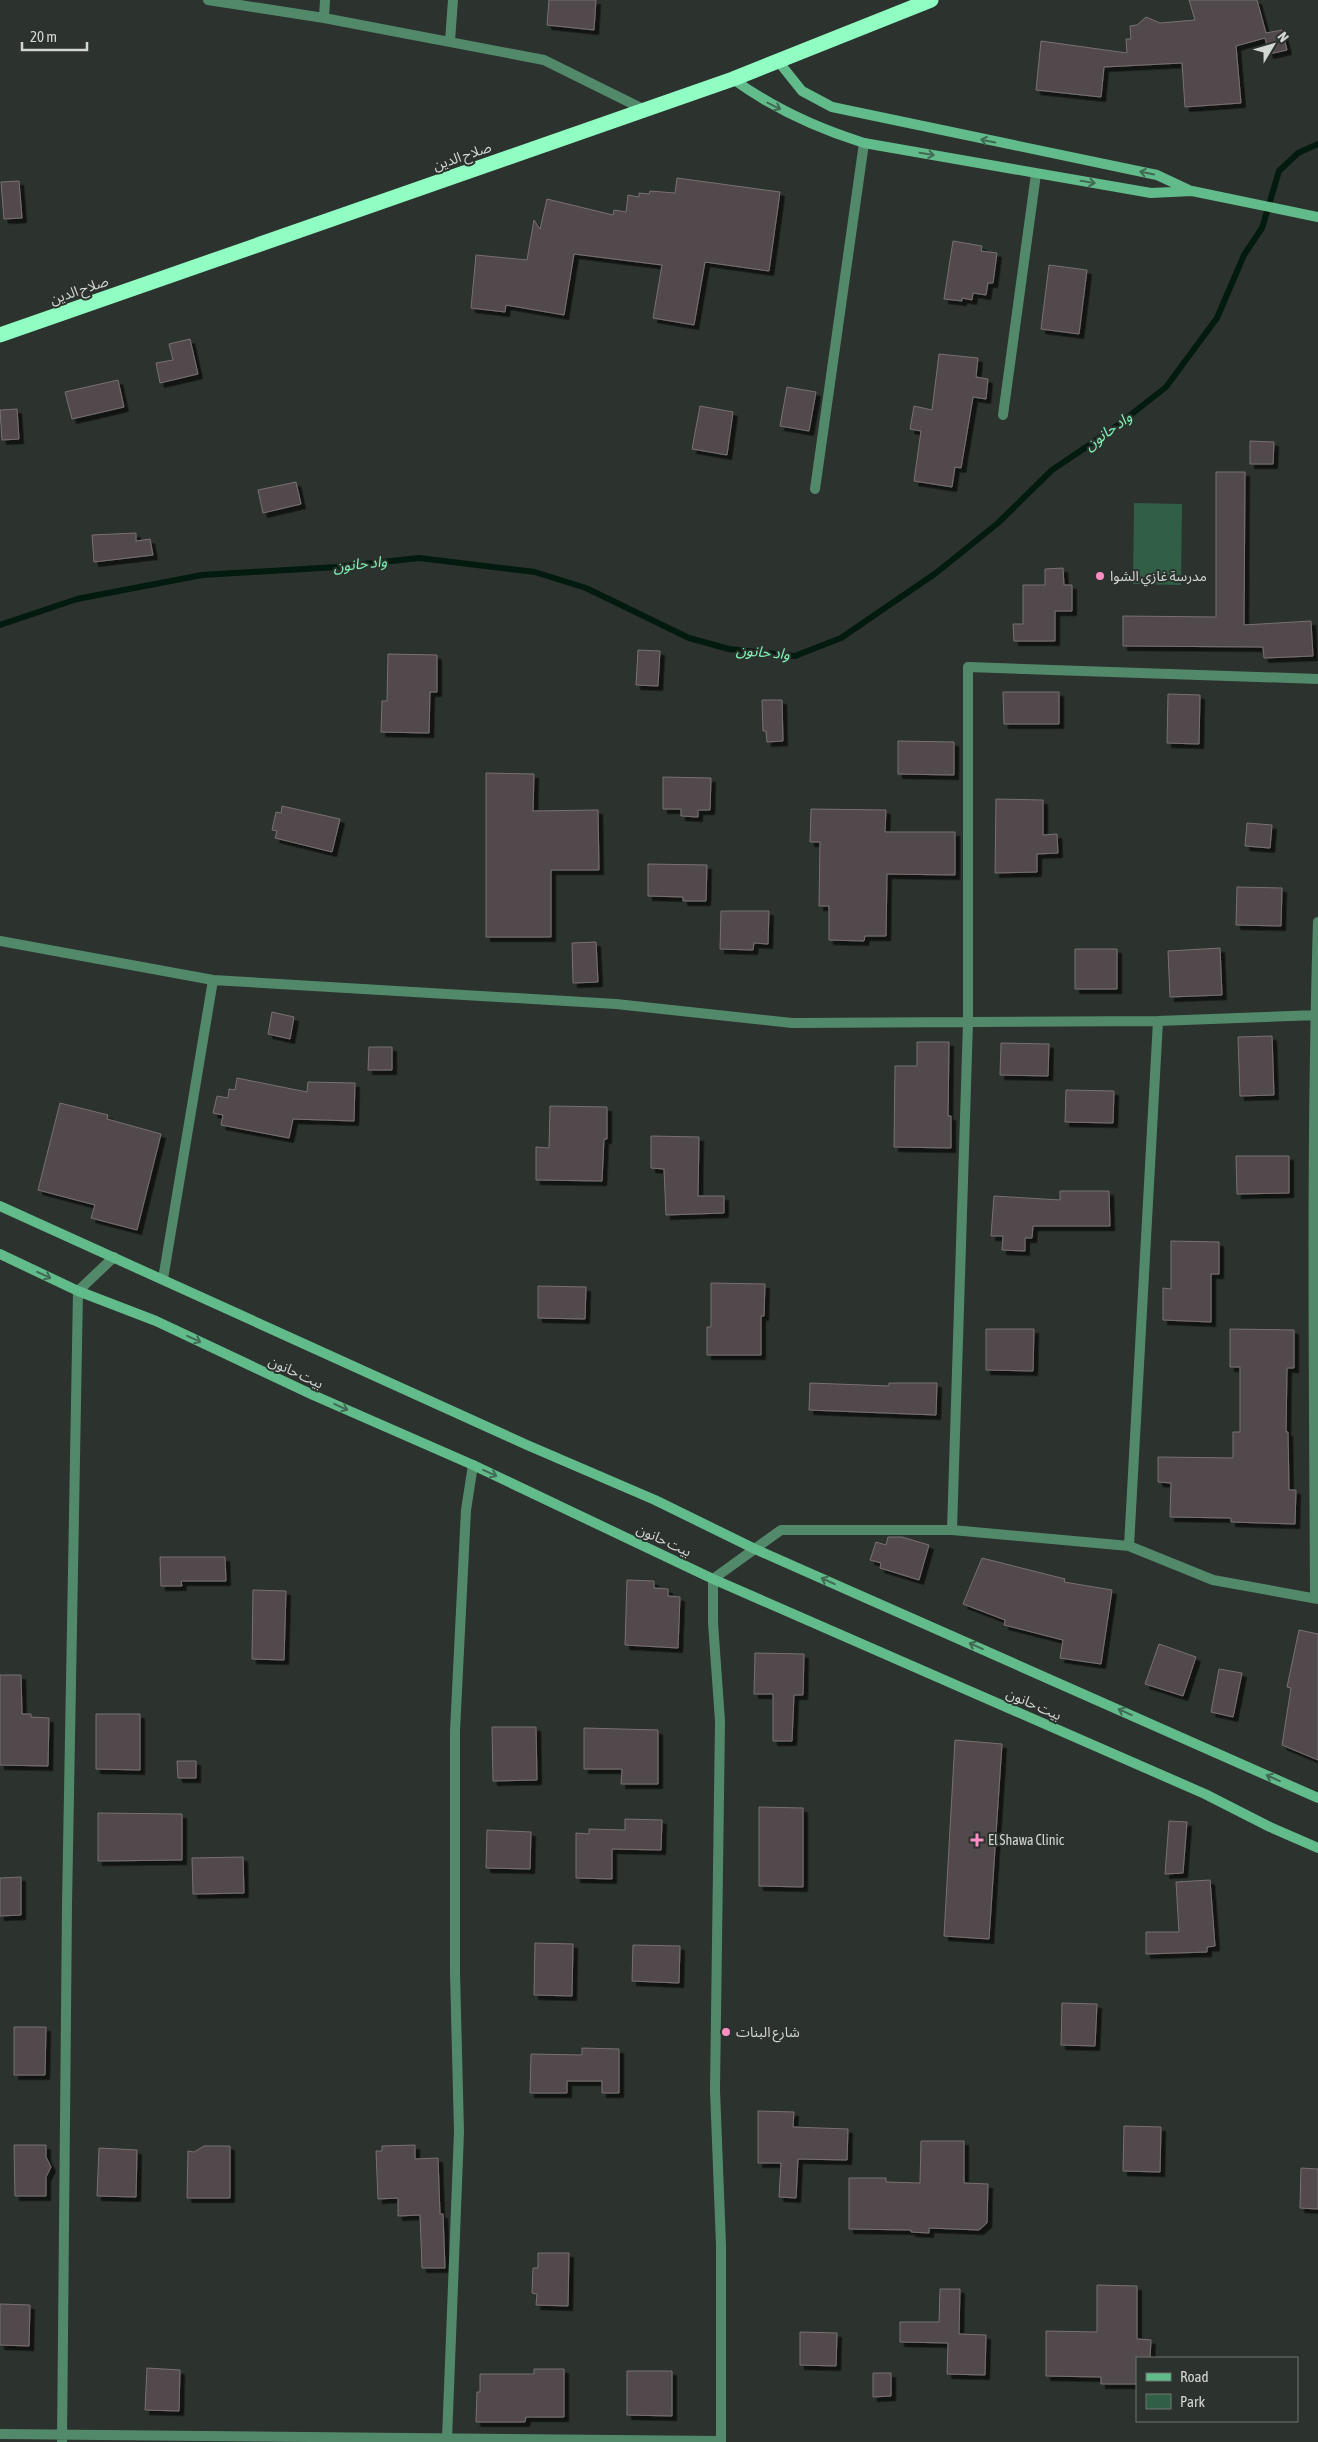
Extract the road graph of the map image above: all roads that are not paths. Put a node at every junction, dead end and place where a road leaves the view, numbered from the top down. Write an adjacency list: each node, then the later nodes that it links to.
1 (208, 0): 5 (street)
2 (325, 0): 5 (street)
3 (453, 0): 6 (street)
4 (931, 0): 7 (highway, صلاح الدين)
5 (324, 18): 6 (street)
6 (450, 41): 9 (street)
7 (778, 61): 8 (highway, صلاح الدين); 12 (main road, one-way to 7)
8 (733, 79): 9 (highway, صلاح الدين); 10 (main road, one-way to 10)
9 (643, 109): 14 (highway, صلاح الدين)
10 (864, 143): 11 (main road, one-way to 11); 16 (street)
11 (1036, 174): 12 (main road, one-way to 12); 15 (street)
12 (1192, 191): 13 (main road)
13 (1315, 216)
14 (0, 336)
15 (1003, 415)
16 (815, 489)
17 (1318, 679): 23 (street)
18 (1318, 922): 21 (street)
19 (0, 941): 20 (street)
20 (213, 980): 23 (street); 27 (street)
21 (1317, 1015): 22 (street); 29 (street)
22 (1158, 1021): 23 (street); 32 (street)
23 (968, 1022): 31 (street)
24 (0, 1206): 26 (main road)
25 (0, 1254): 28 (main road, بيت حانون, one-way to 28)
26 (114, 1257): 27 (main road); 28 (street)
27 (163, 1279): 33 (main road)
28 (78, 1291): 30 (main road, بيت حانون, one-way to 30); 39 (street)
29 (1316, 1327): 35 (street)
30 (473, 1465): 34 (main road, بيت حانون, one-way to 34); 40 (street)
31 (952, 1530): 32 (street); 33 (street)
32 (1130, 1546): 35 (street)
33 (755, 1548): 34 (street); 36 (main road, one-way to 33)
34 (713, 1579): 37 (main road, بيت حانون); 41 (street)
35 (1317, 1598)
36 (1318, 1798)
37 (1318, 1848)
38 (0, 2434): 39 (street)
39 (62, 2438): 40 (street)
40 (447, 2439): 41 (street)
41 (721, 2442)

